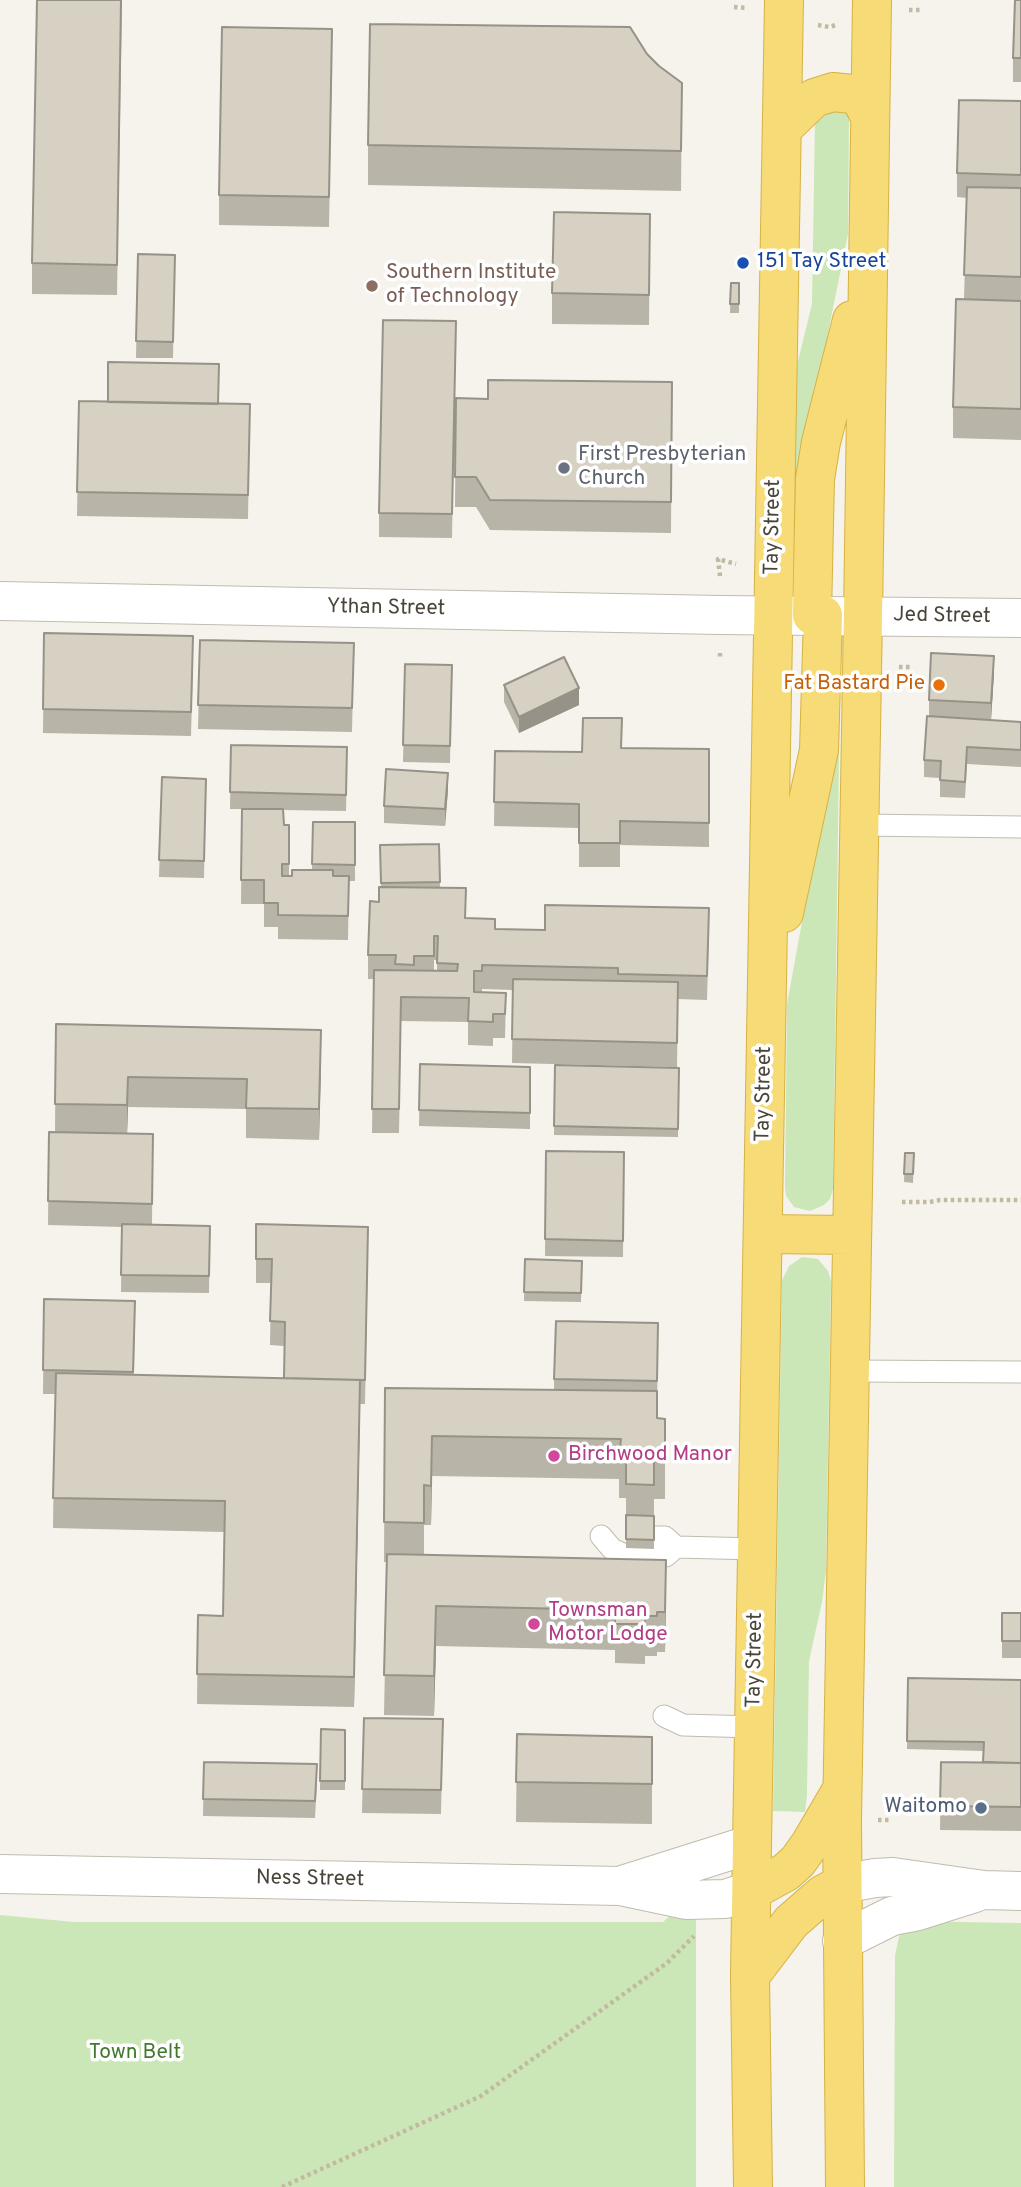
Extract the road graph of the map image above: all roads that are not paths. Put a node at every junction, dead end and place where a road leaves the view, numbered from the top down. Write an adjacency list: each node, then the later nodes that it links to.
1 (872, 0): 3 (highway)
2 (768, 4): 4 (highway, Tay Street)
3 (870, 117): 4 (highway); 5 (highway)
4 (783, 128): 7 (highway, Tay Street)
5 (868, 239): 8 (highway); 9 (highway)
6 (0, 601): 7 (street, Ythan Street)
7 (772, 615): 8 (street, Ythan Street); 13 (highway, Tay Street)
8 (818, 615): 9 (street, Jed Street); 13 (highway)
9 (863, 616): 10 (street, Jed Street); 11 (highway)
10 (1021, 618)
11 (859, 825): 12 (lane); 15 (highway)
12 (1021, 827)
13 (766, 1022): 14 (highway, Tay Street)
14 (763, 1234): 15 (highway); 21 (highway, Tay Street)
15 (852, 1235): 16 (highway)
16 (849, 1371): 17 (lane); 24 (highway)
17 (1021, 1372)
18 (626, 1536): 20 (lane)
19 (654, 1537): 20 (lane)
20 (676, 1547): 21 (lane)
21 (758, 1549): 23 (highway, Tay Street)
22 (664, 1716): 23 (lane)
23 (755, 1727): 25 (highway, Tay Street)
24 (842, 1789): 27 (highway); 29 (highway)
25 (752, 1844): 28 (street, Ness Street); 29 (highway, Tay Street)
26 (0, 1874): 28 (street, Ness Street)
27 (842, 1884): 30 (street); 31 (highway); 32 (highway)
28 (620, 1886): 29 (street, Ness Street)
29 (752, 1890): 32 (highway, Tay Street)
30 (1002, 1891): 31 (street)
31 (842, 1941): 34 (highway)
32 (750, 1976): 33 (highway, Tay Street)
33 (754, 2187)
34 (845, 2187)

